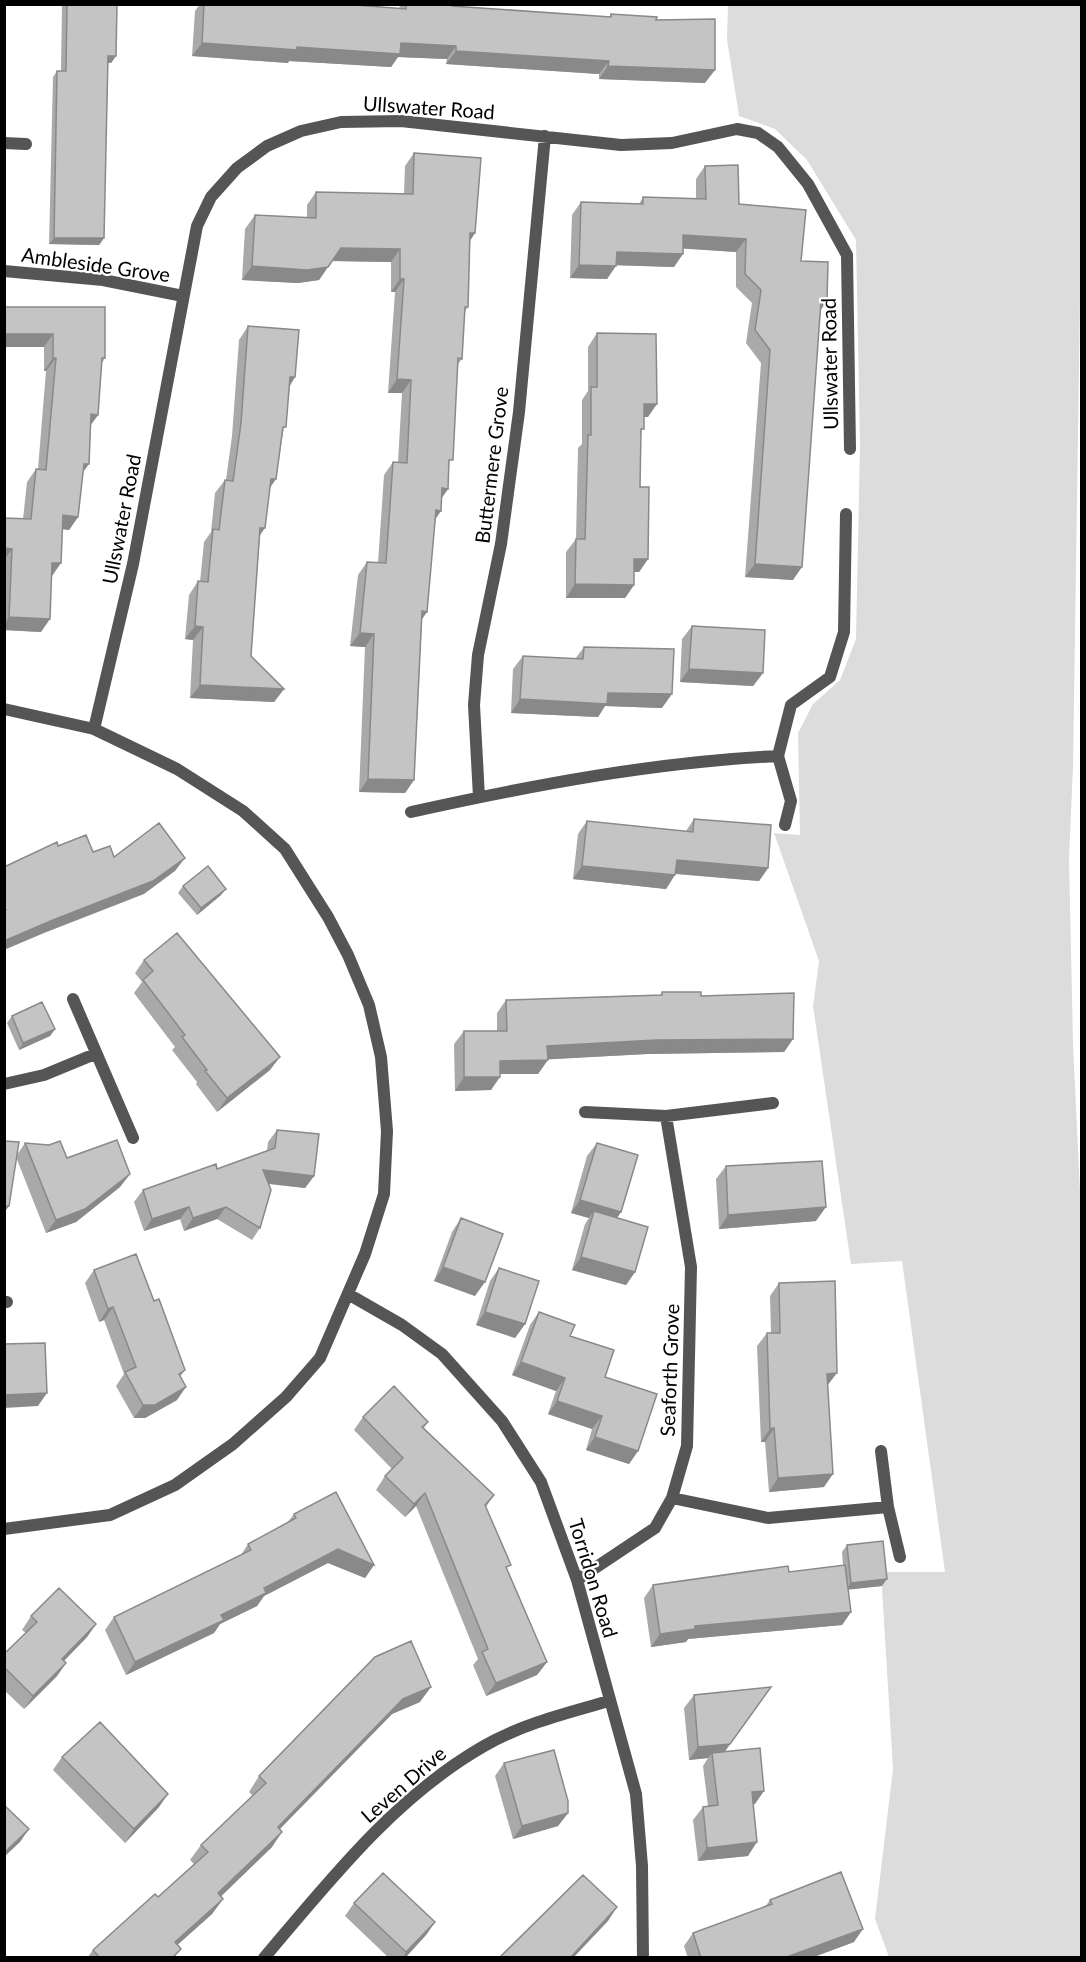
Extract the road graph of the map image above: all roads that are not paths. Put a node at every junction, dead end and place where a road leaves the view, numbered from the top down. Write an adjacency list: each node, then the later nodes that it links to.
1 (545, 136): 5 (street, Ullswater Road); 6 (street, Ullswater Road); 11 (street, Buttermere Grove)
2 (4, 143): 3 (street)
3 (26, 144)
4 (4, 271): 5 (street, Ambleside Grove)
5 (183, 296): 9 (street, Ullswater Road)
6 (850, 448)
7 (846, 514): 10 (street)
8 (4, 709): 9 (street)
9 (94, 729): 21 (street)
10 (778, 756): 11 (street); 13 (street)
11 (478, 797): 12 (street)
12 (411, 812)
13 (785, 825)
14 (73, 999): 15 (street)
15 (95, 1054): 16 (street); 20 (street)
16 (4, 1084)
17 (773, 1103): 19 (street)
18 (585, 1112): 19 (street)
19 (666, 1116): 23 (street, Seaforth Grove)
20 (133, 1138)
21 (348, 1294): 25 (street); 27 (street, Torridon Road)
22 (881, 1451): 24 (street)
23 (672, 1498): 24 (street); 27 (street, Seaforth Grove)
24 (888, 1507): 26 (street)
25 (4, 1529)
26 (900, 1557)
27 (578, 1580): 28 (street, Torridon Road)
28 (609, 1701): 29 (street, Leven Drive); 30 (street, Torridon Road)
29 (264, 1958)
30 (644, 1958)

